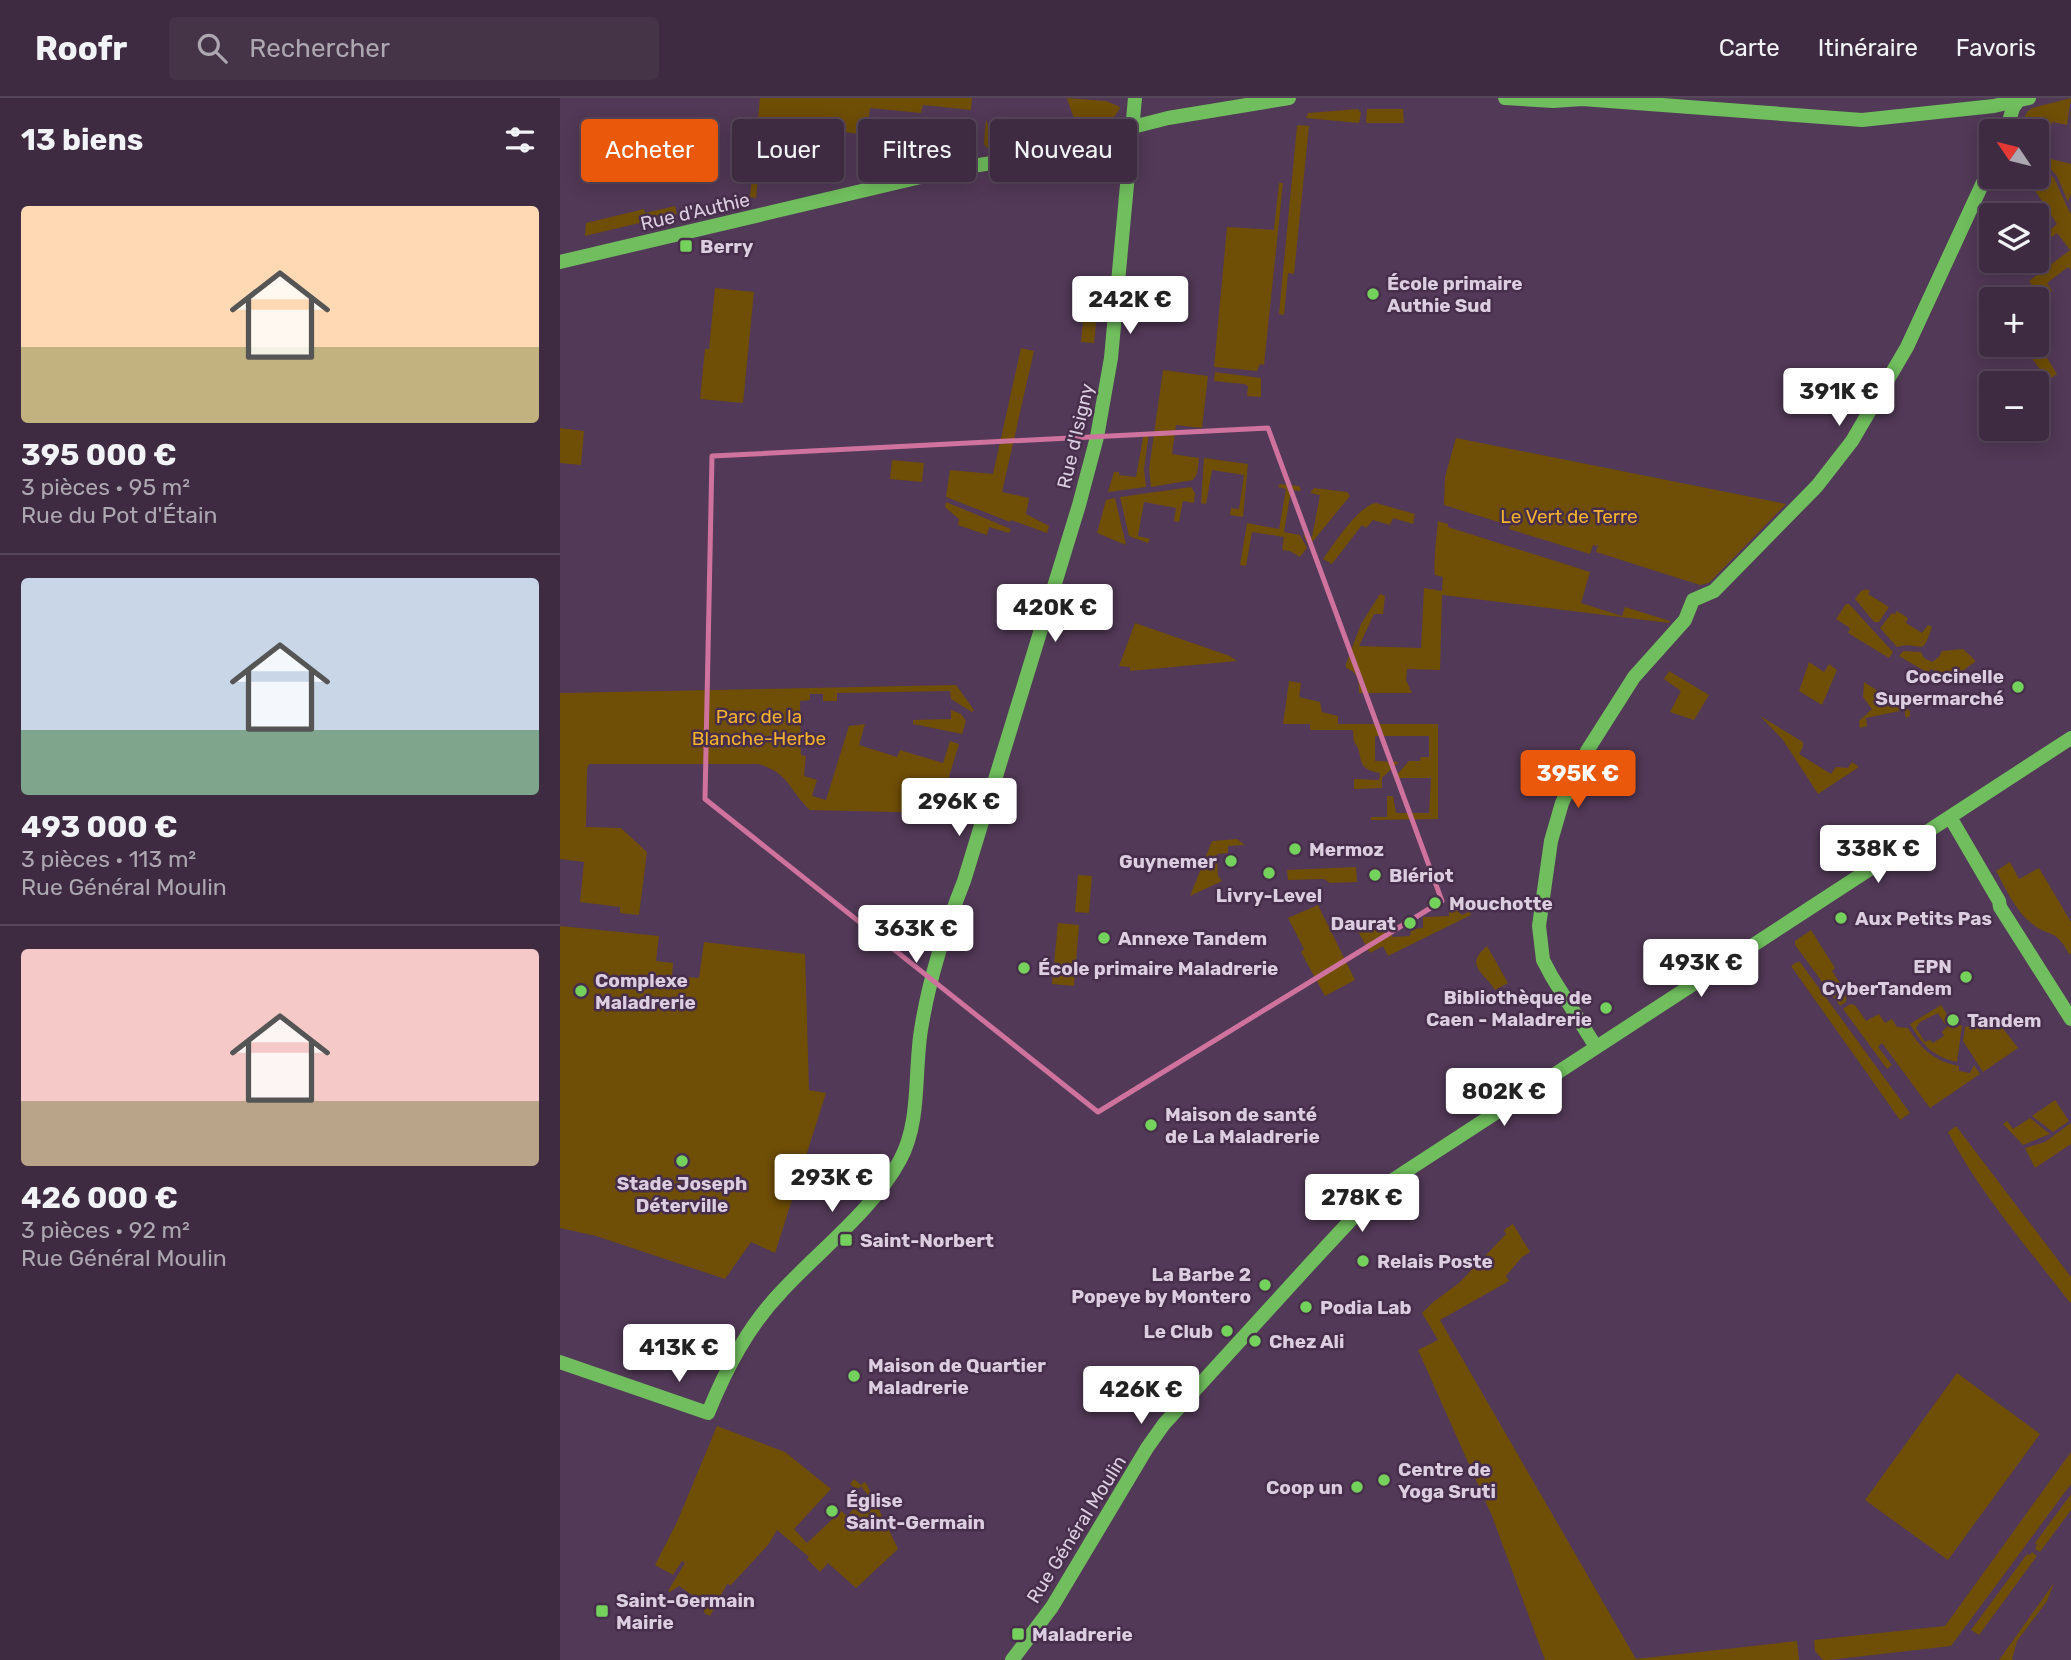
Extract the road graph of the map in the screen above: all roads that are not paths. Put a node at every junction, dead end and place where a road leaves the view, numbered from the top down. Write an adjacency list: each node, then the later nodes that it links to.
1 (1135, 98): 5 (street, Rue d'Isigny)
2 (1289, 98): 7 (street, Rue d'Authie)
3 (1505, 98): 4 (street)
4 (2024, 99): 6 (street)
5 (1132, 119)
6 (2010, 119)
7 (1137, 127)
8 (990, 161): 11 (street, Rue d'Authie)
9 (1126, 182): 18 (street, Rue d'Isigny)
10 (1980, 189): 17 (street)
11 (560, 262)
12 (2071, 738): 13 (street, Rue Général Moulin)
13 (1950, 817): 14 (street); 17 (street, Rue Général Moulin)
14 (1999, 901): 15 (street); 16 (street)
15 (2071, 1002)
16 (2071, 1019)
17 (1596, 1047): 19 (street, Rue Général Moulin)
18 (560, 1362)
19 (1012, 1660)

